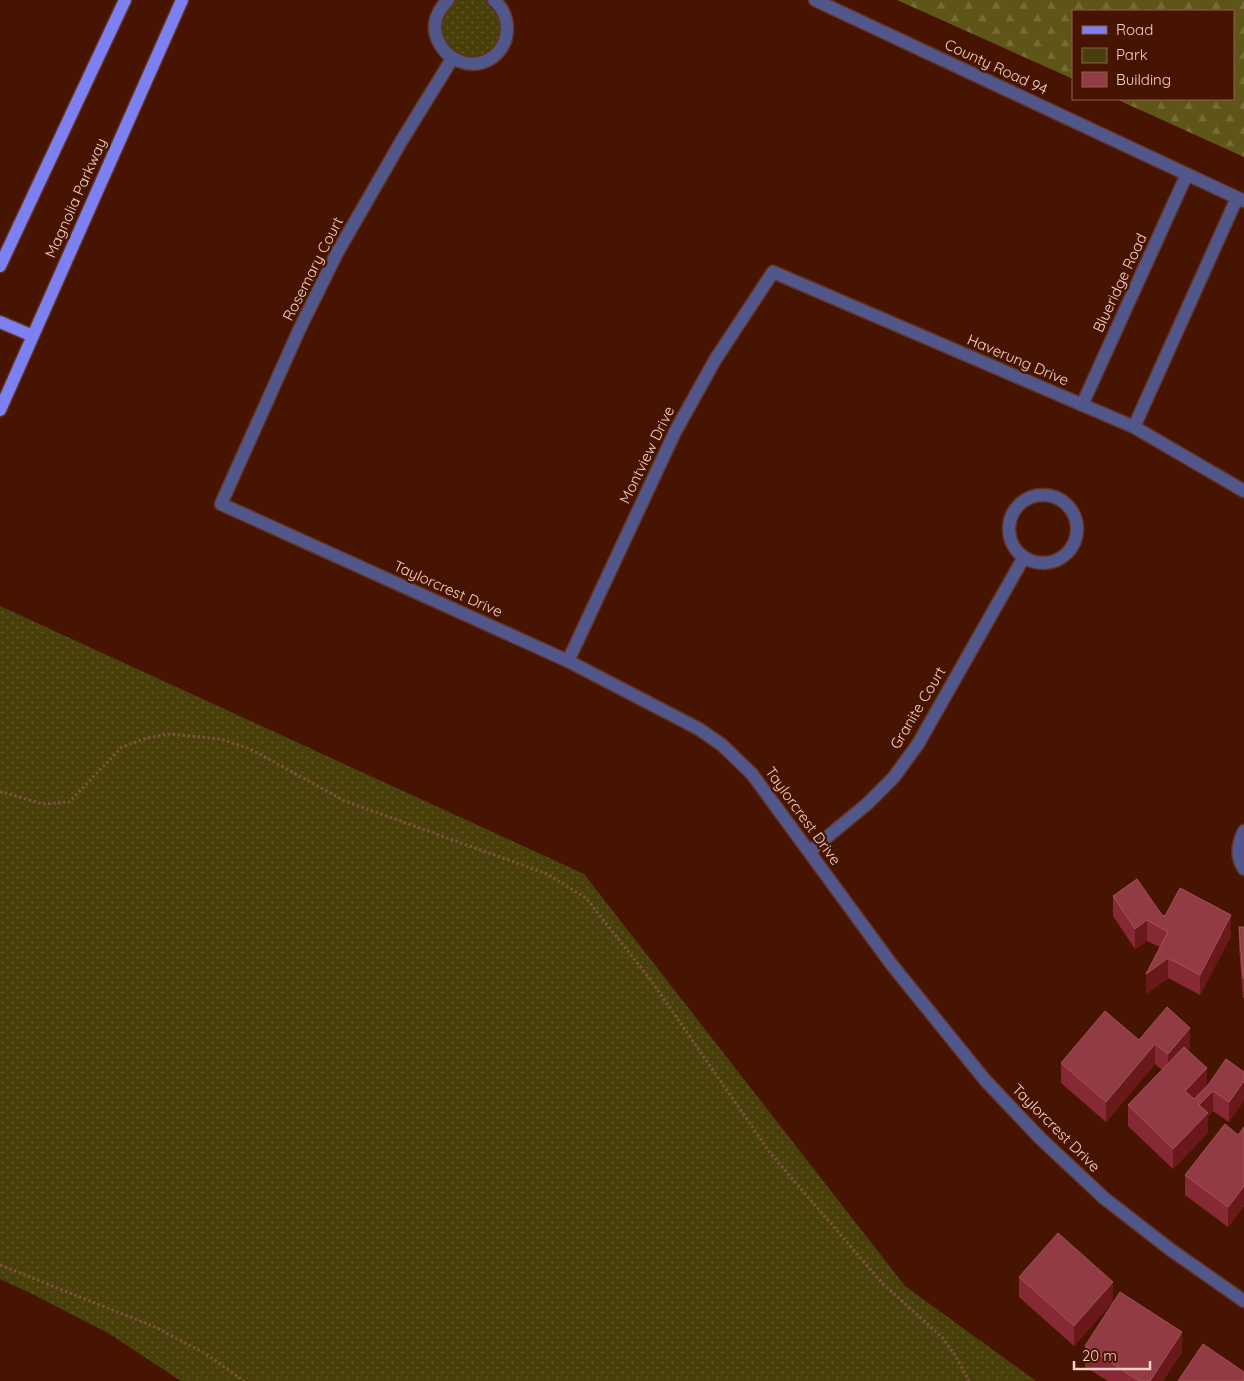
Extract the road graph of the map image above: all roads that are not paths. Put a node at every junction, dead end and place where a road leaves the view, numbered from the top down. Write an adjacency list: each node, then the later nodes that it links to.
1 (125, 0): 9 (main road)
2 (182, 0): 12 (main road, Magnolia Parkway)
3 (448, 0): 6 (street)
4 (494, 0): 6 (street)
5 (815, 0): 7 (street, County Road 94)
6 (452, 59): 17 (street, Rosemary Court)
7 (1187, 174): 8 (street, County Road 94); 13 (street, Blueridge Road)
8 (1241, 200): 15 (street)
9 (0, 266)
10 (773, 272): 13 (street, Haverung Drive); 19 (street, Montview Drive)
11 (0, 322): 12 (main road)
12 (33, 336): 14 (main road, Magnolia Parkway)
13 (1082, 405): 15 (street, Haverung Drive)
14 (0, 410)
15 (1134, 427): 16 (street, Haverung Drive)
16 (1244, 491)
17 (222, 504): 19 (street, Taylorcrest Drive)
18 (1024, 557): 18 (street); 21 (street, Granite Court)
19 (568, 661): 21 (street, Taylorcrest Drive)
20 (1244, 831): 22 (street)
21 (809, 852): 23 (street, Taylorcrest Drive)
22 (1244, 868)
23 (1244, 1300)

